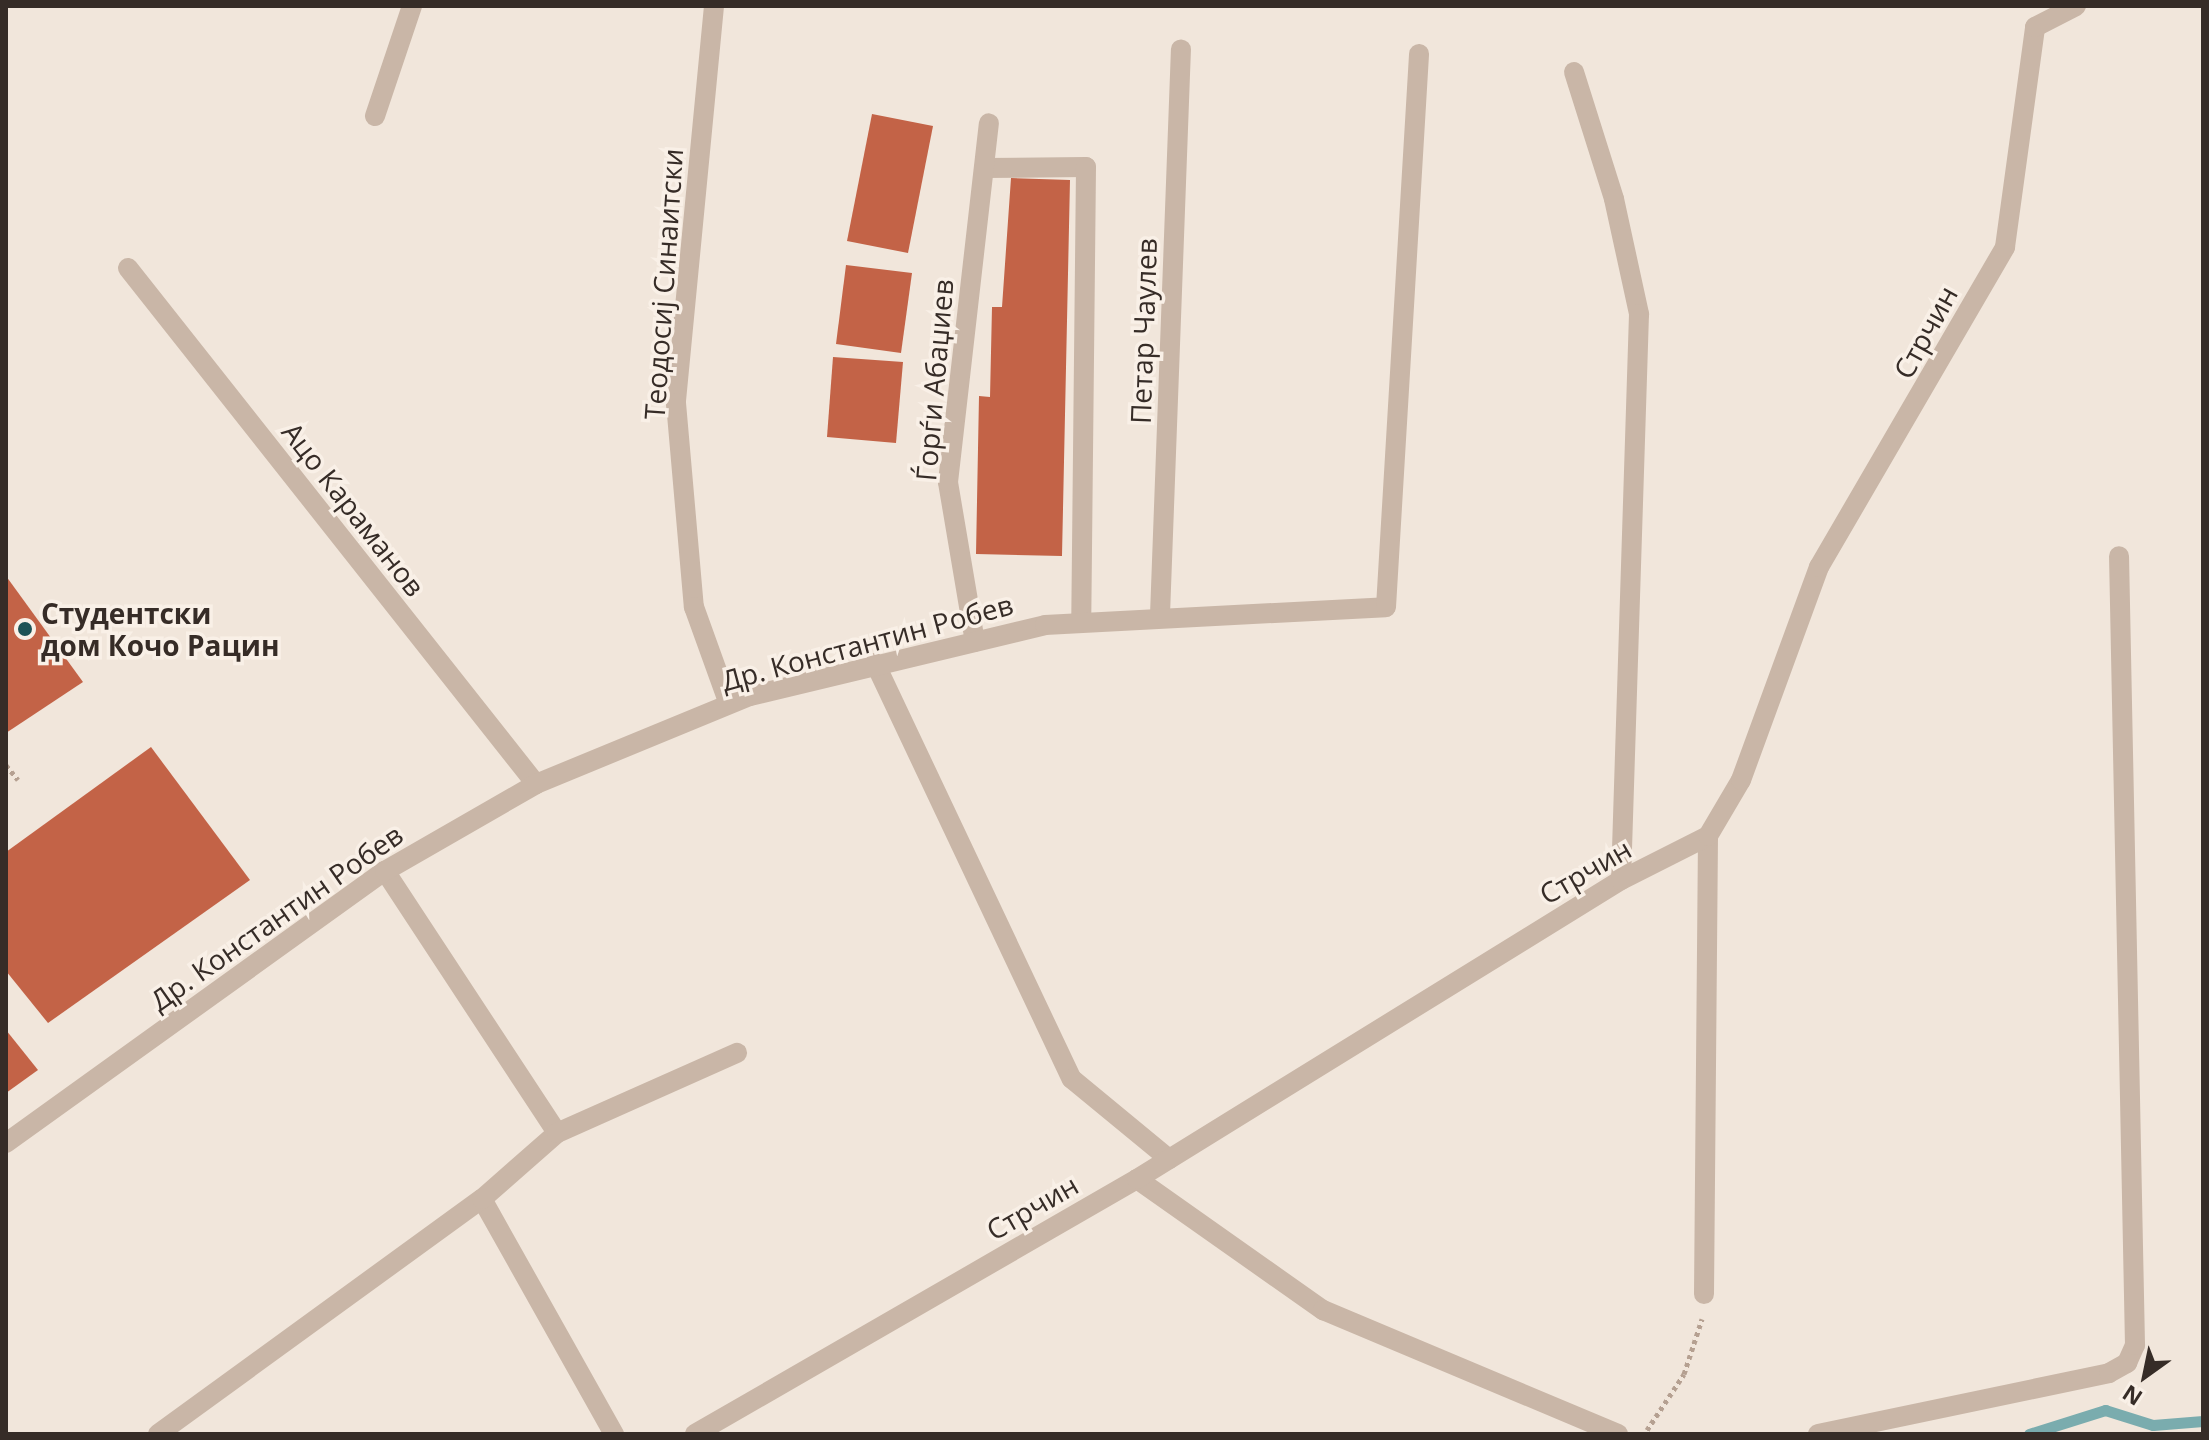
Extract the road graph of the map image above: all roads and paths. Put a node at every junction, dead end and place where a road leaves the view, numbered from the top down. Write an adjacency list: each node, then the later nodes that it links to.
1 (412, 6): 7 (street)
2 (714, 6): 16 (street, Теодосиј Синаитски)
3 (2076, 6): 20 (street, Стрчин)
4 (1181, 49): 12 (street, Петар Чаулев)
5 (1419, 54): 12 (street, Др. Константин Робев)
6 (1574, 72): 22 (street)
7 (375, 116)
8 (989, 123): 9 (street, Ѓорѓи Абаџиев)
9 (984, 168): 13 (street, Петар Чаулев); 14 (street, Ѓорѓи Абаџиев)
10 (128, 268): 19 (street, Ацо Караманов)
11 (2119, 556): 35 (street)
12 (1160, 615): 13 (street, Др. Константин Робев)
13 (1081, 622): 14 (street, Др. Константин Робев)
14 (975, 642): 15 (street, Др. Константин Робев)
15 (875, 663): 16 (street, Др. Константин Робев); 26 (street)
16 (729, 704): 19 (street, Др. Константин Робев)
17 (6, 765): 18 (path)
18 (18, 780)
19 (536, 784): 21 (street, Др. Константин Робев)
20 (1708, 836): 22 (street, Стрчин); 29 (street)
21 (385, 871): 24 (street); 25 (street, Др. Константин Робев)
22 (1621, 880): 26 (street, Стрчин)
23 (737, 1053): 24 (street)
24 (557, 1133): 28 (street)
25 (6, 1143)
26 (1169, 1159): 27 (street, Стрчин)
27 (1137, 1179): 32 (street, Стрчин); 33 (street)
28 (482, 1199): 30 (street); 31 (street)
29 (1704, 1294): 34 (path)
30 (158, 1434)
31 (614, 1434)
32 (695, 1434)
33 (1618, 1434)
34 (1644, 1434)
35 (1818, 1434)

